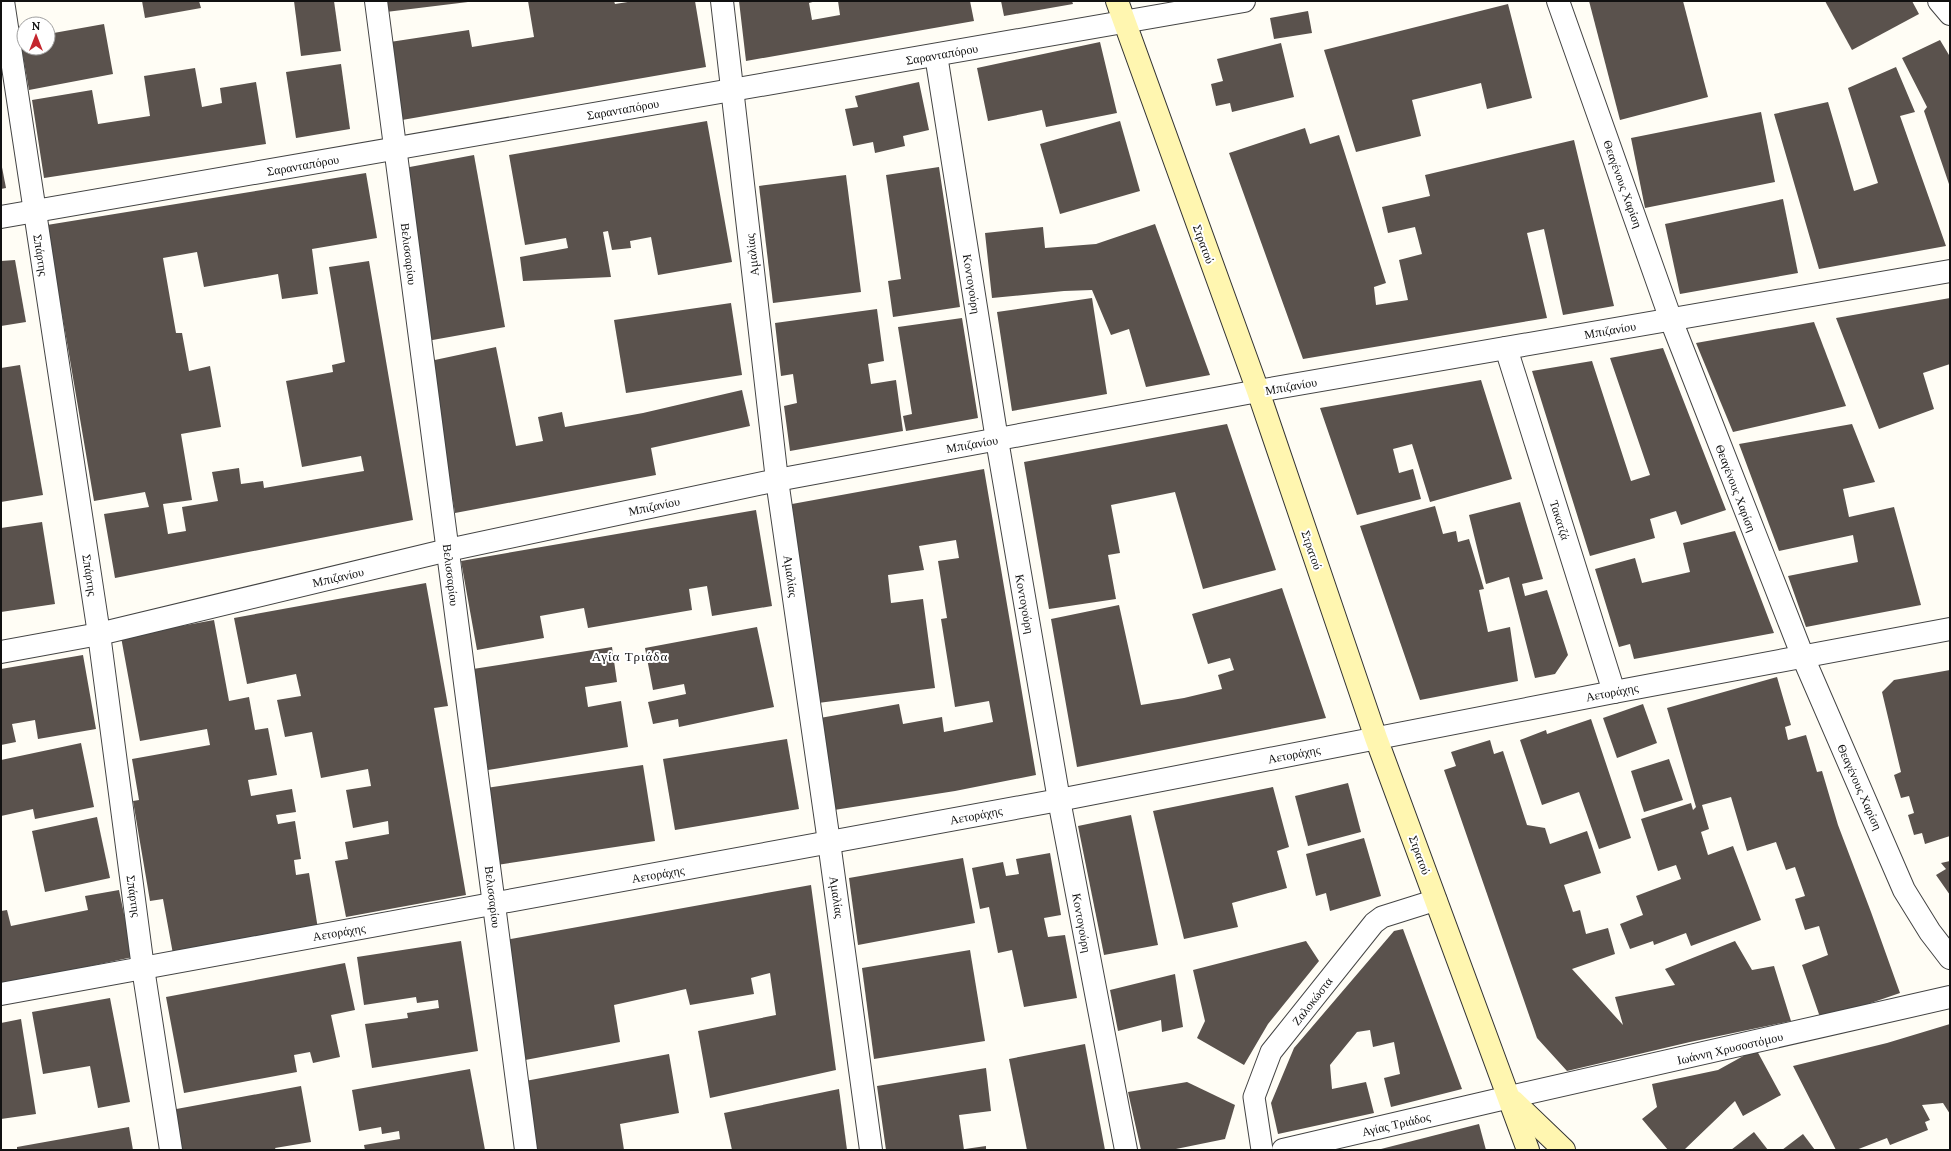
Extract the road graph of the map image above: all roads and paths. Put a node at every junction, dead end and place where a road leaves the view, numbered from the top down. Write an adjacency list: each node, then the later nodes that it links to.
1 (3, 1): 11 (street, Σπάρτης)
2 (376, 1): 10 (street, Βελισσαρίου)
3 (722, 1): 9 (street, Αμαλίας)
4 (1117, 1): 7 (main road, Στρατού)
5 (1244, 1): 7 (street, Σαρανταπόρου)
6 (1558, 1): 14 (street, Θεαγένους Χαρίση)
7 (1124, 23): 8 (street, Σαρανταπόρου); 16 (main road, Στρατού)
8 (936, 55): 9 (street, Σαρανταπόρου); 17 (street, Κοντογούρη)
9 (733, 90): 10 (street, Σαρανταπόρου); 18 (street, Αμαλίας)
10 (396, 149): 11 (street, Σαρανταπόρου); 19 (street, Βελισσαρίου)
11 (34, 211): 12 (street, Σαρανταπόρου); 21 (street, Σπάρτης)
12 (1, 217)
13 (1950, 271): 14 (street, Μπιζανίου)
14 (1671, 320): 15 (street, Μπιζανίου); 23 (street, Θεαγένους Χαρίση)
15 (1506, 348): 16 (street, Μπιζανίου); 24 (street, Τακατζά)
16 (1258, 392): 17 (street, Μπιζανίου); 25 (main road, Στρατού)
17 (997, 440): 18 (street, Μπιζανίου); 26 (street, Κοντογούρη)
18 (777, 480): 19 (street, Μπιζανίου); 27 (street, Αμαλίας)
19 (448, 550): 21 (street, Μπιζανίου); 29 (street, Βελισσαρίου)
20 (1950, 629): 23 (street, Αετοράχης)
21 (99, 634): 22 (street, Μπιζανίου); 31 (street, Σπάρτης)
22 (1, 652)
23 (1803, 657): 24 (street, Αετοράχης); 30 (street, Θεαγένους Χαρίση)
24 (1614, 692): 25 (street, Αετοράχης)
25 (1376, 738): 26 (street, Αετοράχης); 28 (main road, Στρατού)
26 (1060, 800): 27 (street, Αετοράχης); 38 (street, Κοντογούρη)
27 (829, 842): 29 (street, Αετοράχης); 37 (street, Αμαλίας)
28 (1436, 900): 34 (main road, Στρατού); 39 (street, Ζαλοκώστα)
29 (494, 904): 31 (street, Αετοράχης); 36 (street, Βελισσαρίου)
30 (1950, 958)
31 (143, 968): 32 (street, Αετοράχης); 35 (street, Σπάρτης)
32 (1, 994)
33 (1950, 997): 34 (street, Ιωάννη Χρυσοστόμου)
34 (1510, 1097): 40 (street, Αγίας Τριάδος); 41 (main road, Στρατού); 42 (main road)
35 (172, 1150)
36 (526, 1150)
37 (871, 1150)
38 (1126, 1150)
39 (1262, 1150)
40 (1283, 1150)
41 (1528, 1150)
42 (1564, 1150)

